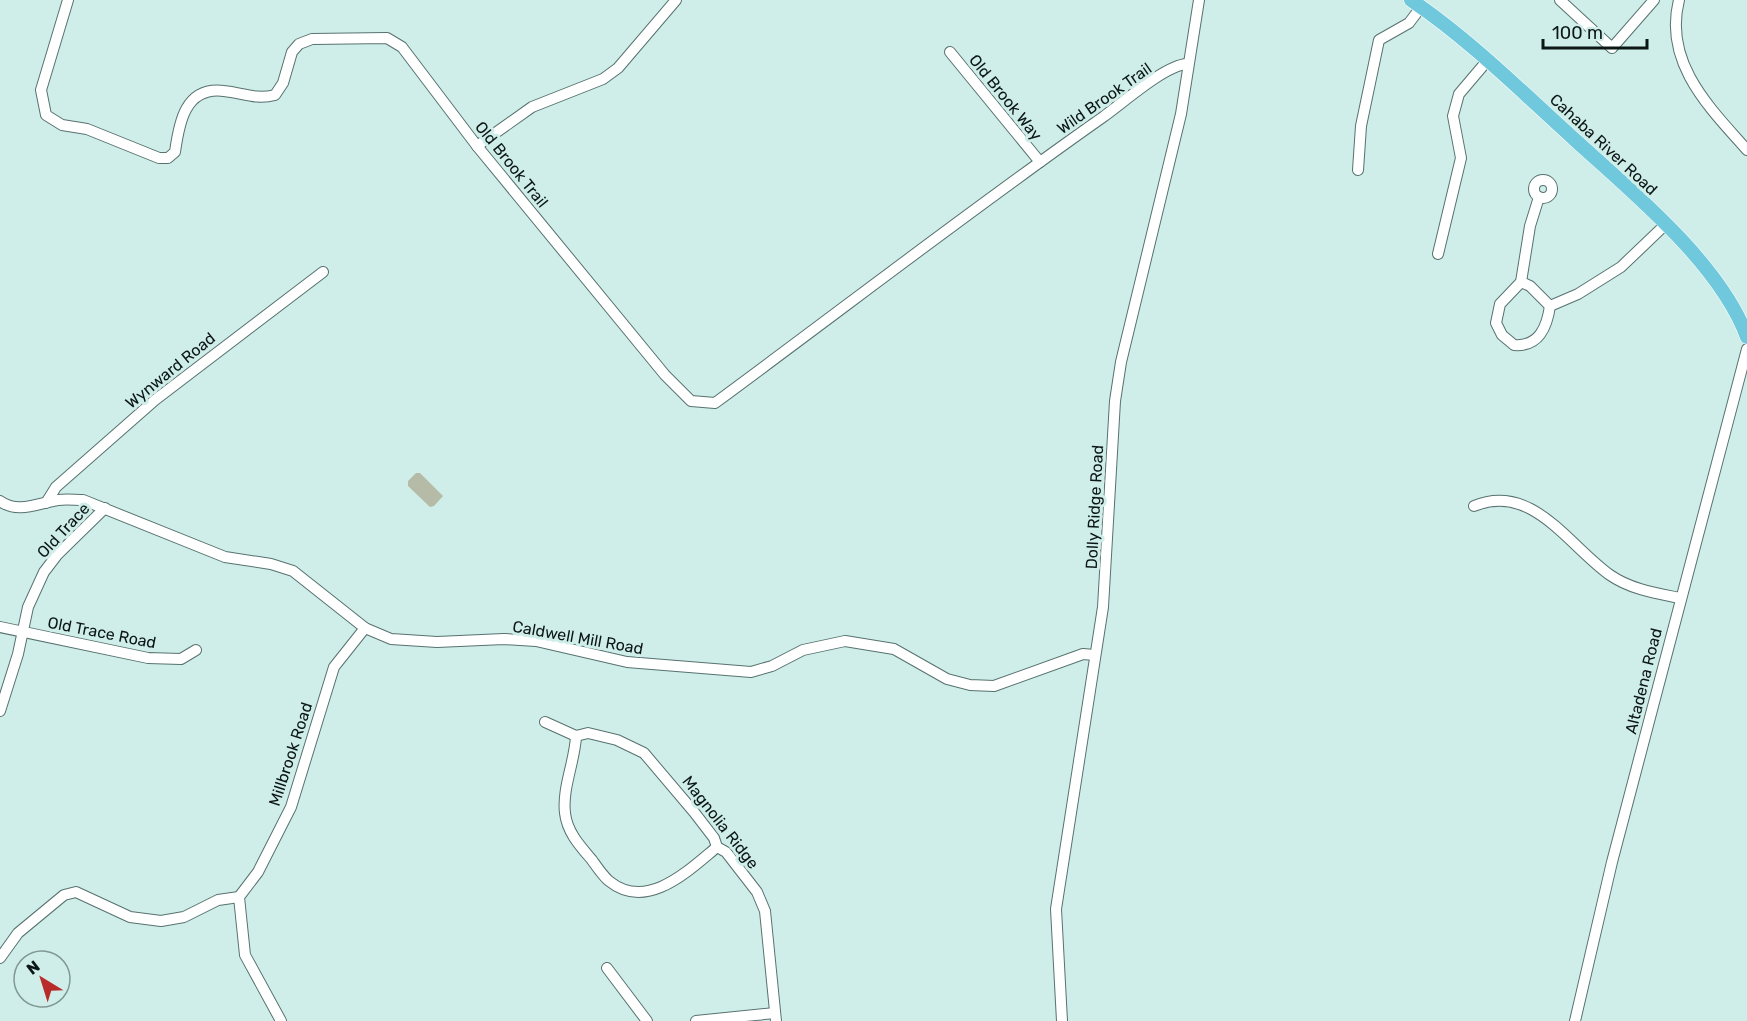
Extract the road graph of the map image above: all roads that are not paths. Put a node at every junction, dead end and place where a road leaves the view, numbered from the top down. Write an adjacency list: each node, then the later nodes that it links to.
1 (68, 0): 11 (street, Old Brook Trail)
2 (676, 0): 11 (street)
3 (1199, 0): 10 (street, Dolly Ridge Road)
4 (1560, 0): 5 (street)
5 (1654, 0)
6 (1679, 0): 12 (street)
7 (1416, 3): 9 (main road, Cahaba River Road); 14 (street)
8 (950, 52): 13 (street, Old Brook Way)
9 (1487, 61): 16 (main road, Cahaba River Road); 17 (street)
10 (1187, 64): 13 (street, Wild Brook Trail); 32 (street, Dolly Ridge Road)
11 (477, 146): 13 (street, Old Brook Trail)
12 (1747, 150)
13 (1040, 162)
14 (1358, 170)
15 (1539, 197): 19 (street)
16 (1666, 224): 20 (street); 21 (main road, Cahaba River Road)
17 (1438, 254)
18 (323, 272): 24 (street, Wynward Road)
19 (1521, 282): 20 (street); 20 (street)
20 (1550, 306)
21 (1747, 337)
22 (1747, 350): 27 (street, Altadena Road)
23 (0, 501): 24 (street, Caldwell Mill Road)
24 (46, 503): 26 (street, Caldwell Mill Road)
25 (1474, 506): 27 (street)
26 (105, 508): 29 (street, Caldwell Mill Road); 30 (street, Old Trace)
27 (1680, 598): 45 (street, Altadena Road)
28 (0, 627): 30 (street, Old Trace Road)
29 (364, 628): 32 (street, Caldwell Mill Road); 37 (street, Millbrook Road)
30 (22, 631): 31 (street, Old Trace Road); 33 (street, Old Trace)
31 (196, 650)
32 (1094, 655): 44 (street, Dolly Ridge Road)
33 (0, 711)
34 (545, 722): 35 (street, Magnolia Ridge)
35 (576, 736): 36 (street, Magnolia Ridge); 36 (street)
36 (717, 847): 40 (street, Magnolia Ridge)
37 (238, 897): 38 (street); 41 (street)
38 (0, 958)
39 (607, 968): 42 (street)
40 (776, 1017): 43 (street)
41 (281, 1021)
42 (647, 1021)
43 (696, 1021)
44 (1062, 1021)
45 (1575, 1021)

